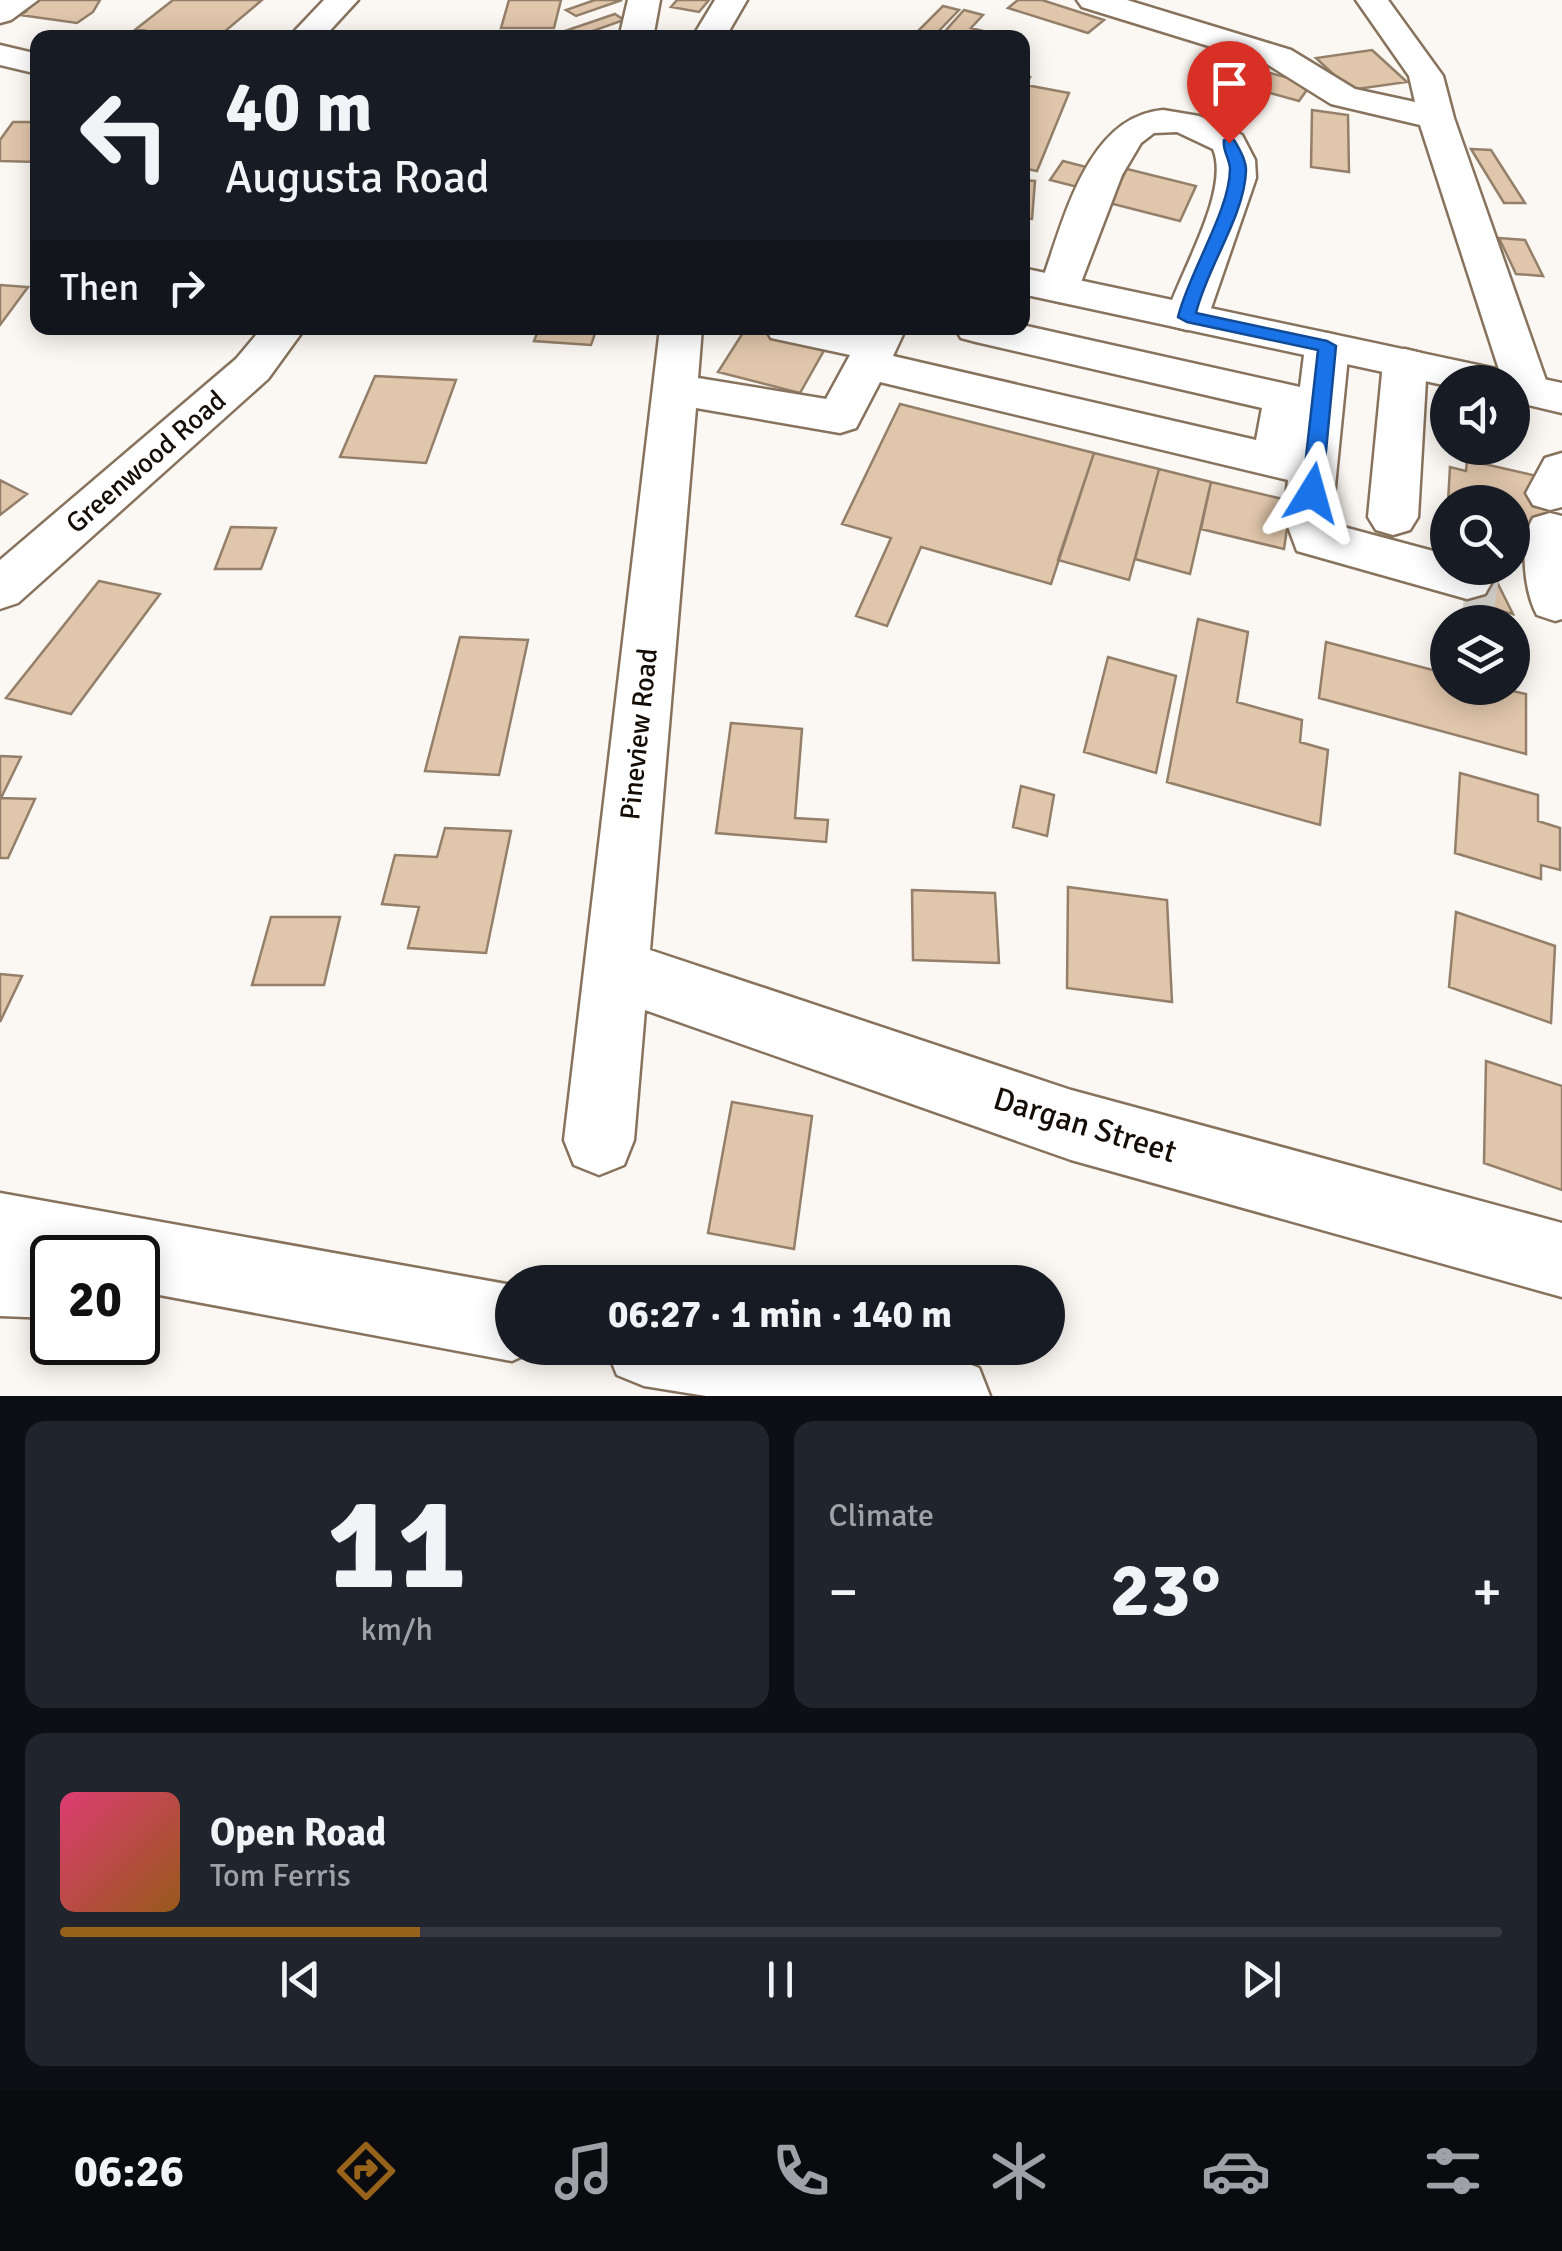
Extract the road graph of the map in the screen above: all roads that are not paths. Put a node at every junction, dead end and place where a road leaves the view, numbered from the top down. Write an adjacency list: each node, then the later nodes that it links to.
1 (22, 0): 7 (main road)
2 (342, 0): 8 (main road)
3 (644, 0): 9 (main road)
4 (731, 0): 10 (main road)
5 (1094, 0): 13 (main road)
6 (1372, 0): 13 (main road)
7 (0, 13)
8 (312, 30)
9 (638, 30)
10 (714, 30)
11 (0, 56): 12 (main road)
12 (30, 62)
13 (1436, 118): 23 (main road)
14 (1041, 285): 15 (main road); 15 (main road)
15 (1187, 317): 21 (main road)
16 (278, 335): 29 (main road, Greenwood Road)
17 (680, 335): 25 (main road, Pineview Road)
18 (821, 335): 20 (main road)
19 (1007, 335): 26 (main road)
20 (876, 346): 25 (main road); 26 (main road)
21 (1327, 346): 22 (main road); 26 (main road)
22 (1405, 364): 24 (main road); 28 (main road)
23 (1521, 365)
24 (1430, 369)
25 (674, 388): 31 (main road, Pineview Road)
26 (1296, 465): 30 (main road)
27 (1554, 498): 30 (main road)
28 (1394, 517)
29 (0, 590)
30 (1559, 602)
31 (615, 969): 32 (main road, Pineview Road); 34 (main road, Dargan Street)
32 (599, 1140)
33 (0, 1229): 38 (main road)
34 (1562, 1260)
35 (0, 1280): 36 (main road)
36 (30, 1281)
37 (160, 1285): 38 (main road)
38 (339, 1291): 39 (main road)
39 (495, 1321)
40 (753, 1365): 41 (main road)
41 (951, 1396)

